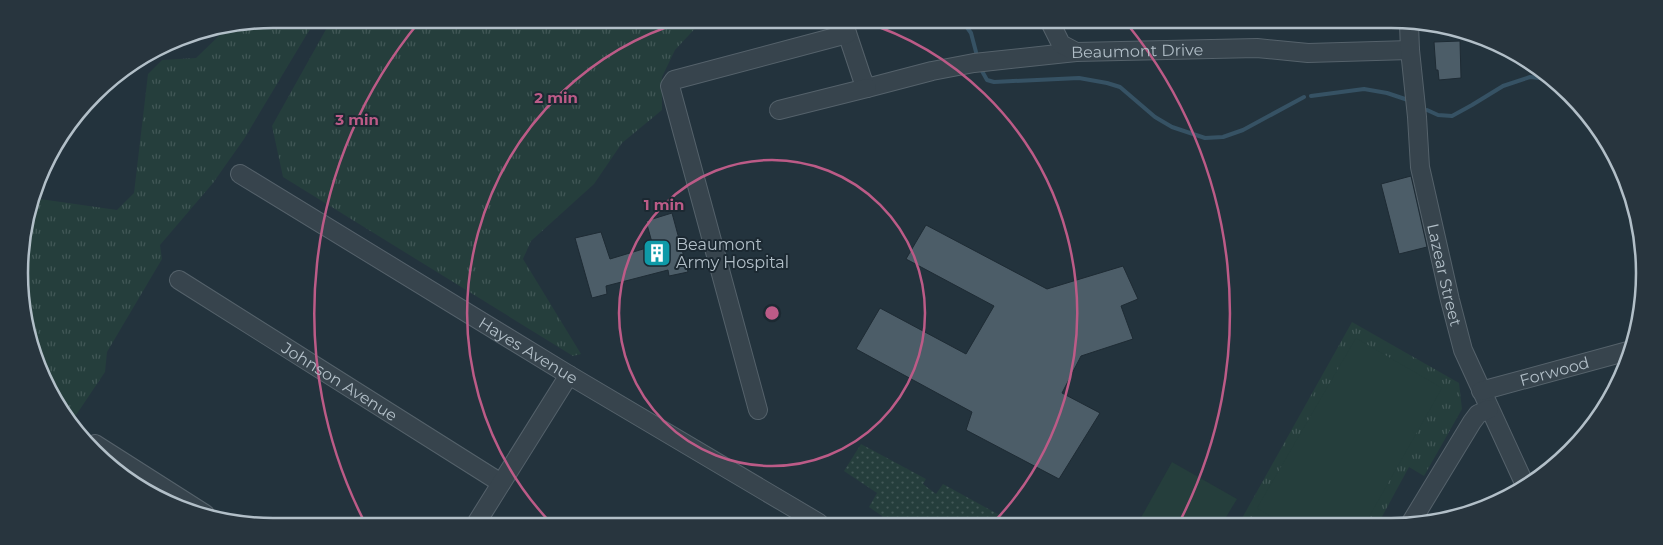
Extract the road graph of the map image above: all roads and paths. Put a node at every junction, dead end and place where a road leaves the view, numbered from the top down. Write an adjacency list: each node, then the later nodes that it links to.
1 (842, 28): 15 (street)
2 (845, 28): 7 (street)
3 (1053, 28): 6 (street)
4 (1409, 28): 5 (street, Lazear Street)
5 (1410, 50): 6 (street, Beaumont Drive); 13 (street, Lazear Street)
6 (1076, 52): 7 (street, Beaumont Drive)
7 (867, 88): 8 (street, Beaumont Drive)
8 (778, 110)
9 (240, 174): 12 (street, Hayes Avenue)
10 (179, 280): 18 (street, Johnson Avenue)
11 (1621, 353): 13 (street, Forwood)
12 (569, 374): 18 (street); 22 (street, Hayes Avenue)
13 (1481, 390): 14 (street, Lazear Street)
14 (1490, 408): 17 (street, Lazear Street); 20 (street)
15 (758, 410)
16 (101, 448): 19 (street)
17 (1522, 479)
18 (501, 483): 21 (street)
19 (184, 501)
20 (1415, 516)
21 (479, 518)
22 (798, 518)

